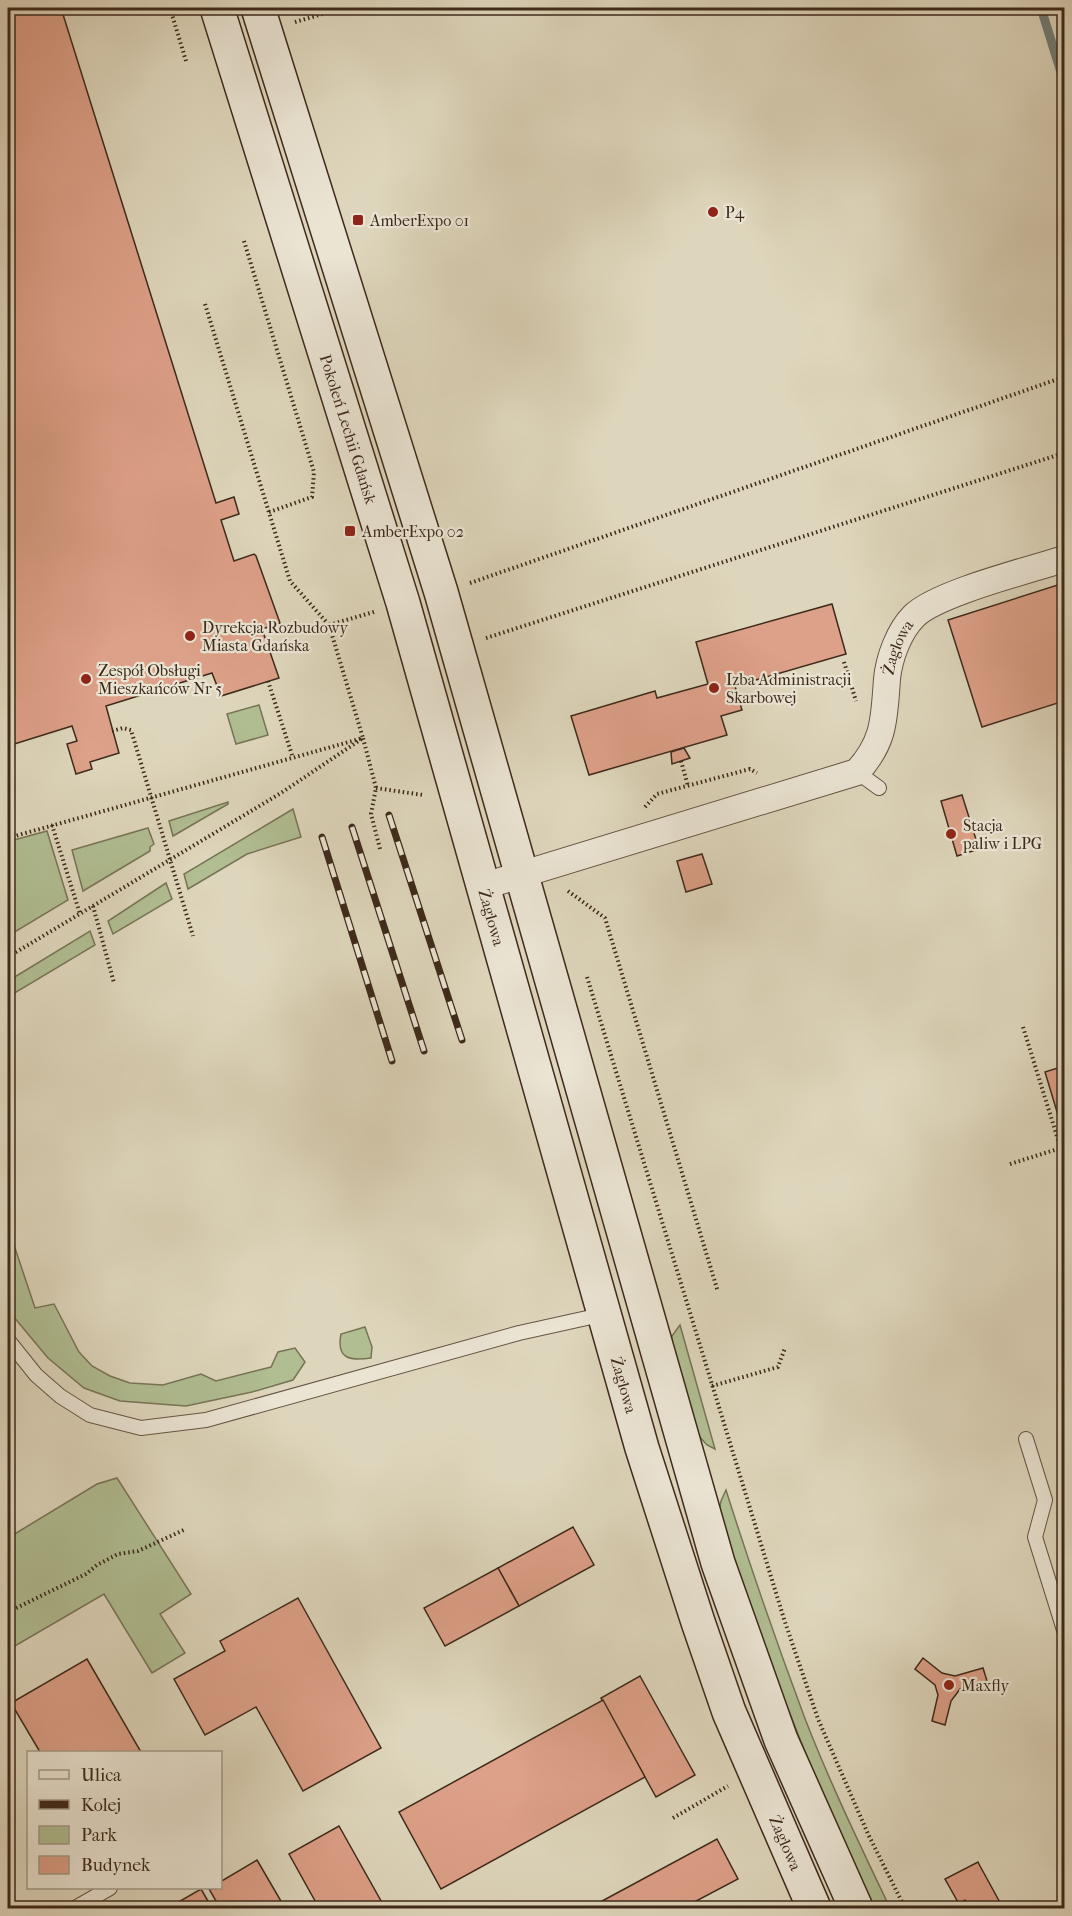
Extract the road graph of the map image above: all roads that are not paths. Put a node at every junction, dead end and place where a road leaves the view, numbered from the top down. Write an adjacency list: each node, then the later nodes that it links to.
1 (217, 8): 4 (street, Pokoleń Lechii Gdańsk)
2 (258, 8): 3 (street)
3 (363, 344): 4 (street); 8 (street)
4 (326, 357): 9 (street, Pokoleń Lechii Gdańsk)
5 (1065, 559): 6 (street, Żaglowa)
6 (857, 772): 7 (lane); 8 (street, Żaglowa)
7 (879, 788)
8 (522, 874): 9 (street, Żaglowa); 10 (street)
9 (484, 885): 11 (street, Żaglowa)
10 (644, 1308): 11 (street); 14 (street)
11 (605, 1314): 12 (lane); 15 (street, Żaglowa)
12 (8, 1340)
13 (1026, 1438): 16 (lane)
14 (737, 1618): 15 (street); 20 (street)
15 (698, 1622): 19 (street, Żaglowa)
16 (1065, 1630)
17 (107, 1889): 18 (lane)
18 (75, 1908)
19 (814, 1908)
20 (856, 1908)

